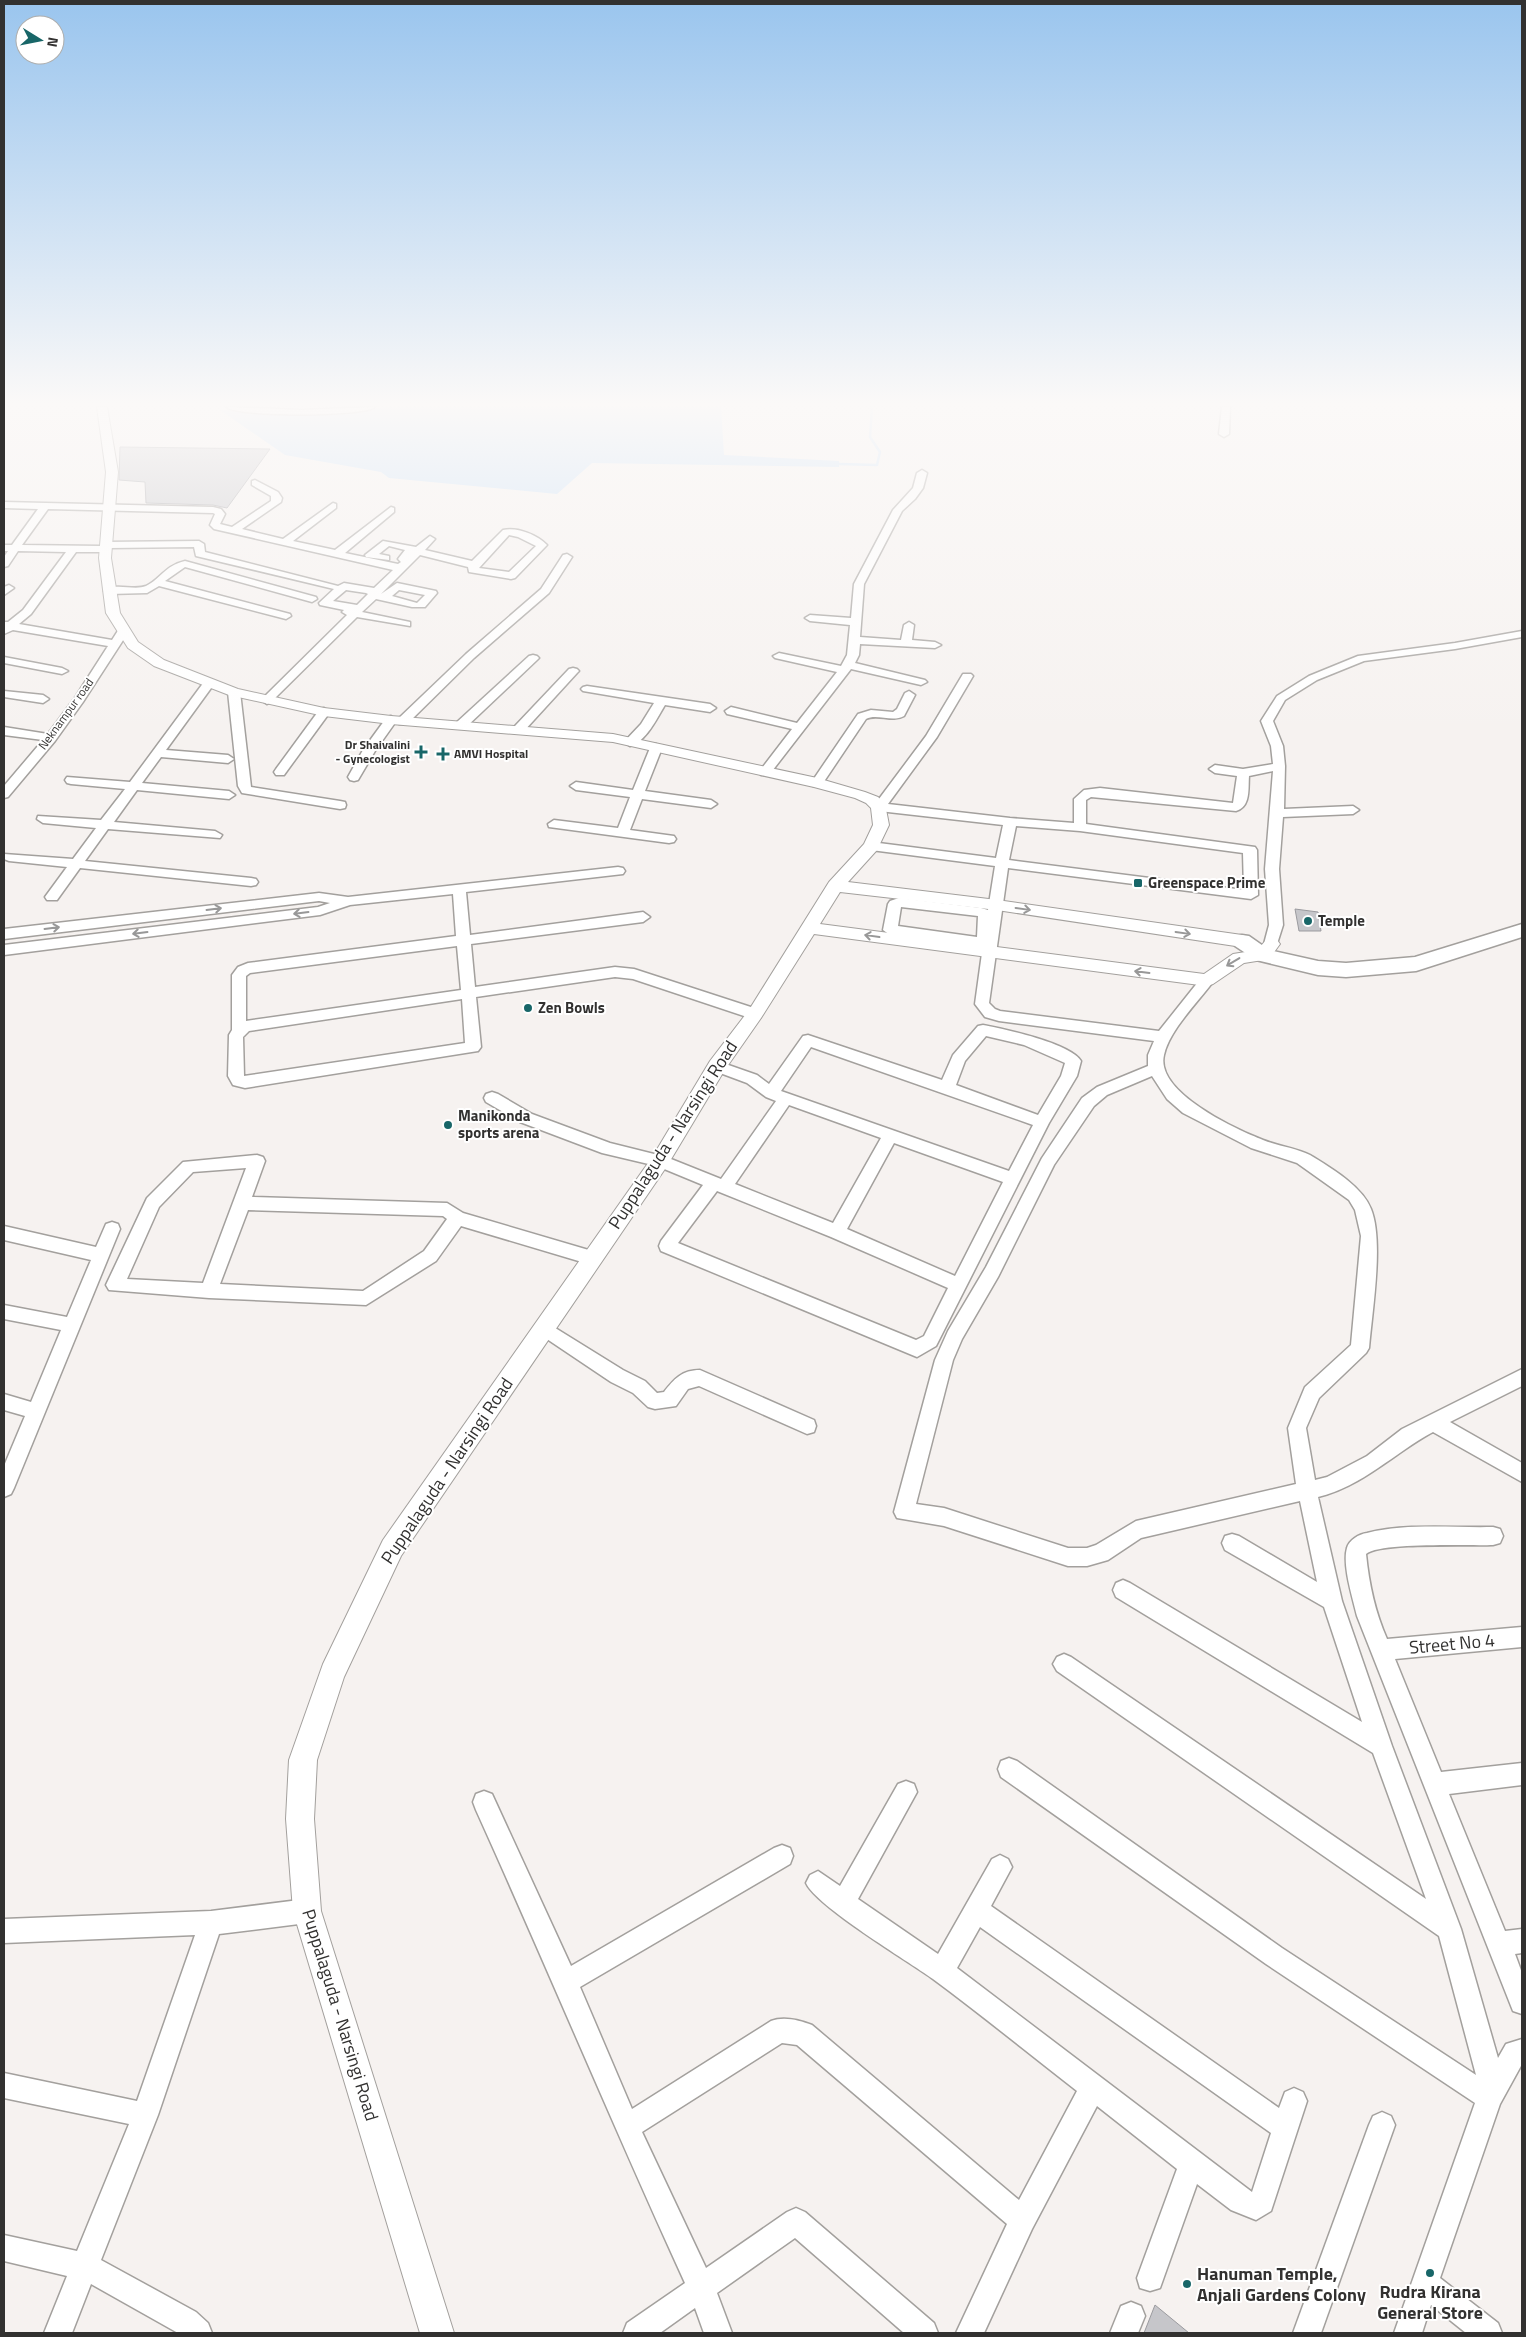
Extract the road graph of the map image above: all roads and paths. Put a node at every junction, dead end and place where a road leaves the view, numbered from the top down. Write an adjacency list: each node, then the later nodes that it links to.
1 (37, 516): 13 (street)
2 (108, 516): 11 (street)
3 (219, 516): 8 (street)
4 (255, 516): 8 (street)
5 (320, 516): 10 (street)
6 (384, 516): 16 (street)
7 (895, 516): 32 (street)
8 (234, 530): 10 (street)
9 (430, 539): 15 (street)
10 (285, 542): 16 (street)
11 (106, 547): 14 (street); 23 (street); 24 (street)
12 (4, 548): 13 (street)
13 (16, 548): 14 (street); 18 (street)
14 (74, 548): 35 (street)
15 (418, 551): 19 (street); 20 (street)
16 (337, 554): 20 (street)
17 (567, 557): 61 (street)
18 (4, 564)
19 (474, 565): 19 (street)
20 (400, 568): 21 (street)
21 (387, 581): 25 (street); 26 (street)
22 (156, 582): 24 (street); 27 (street); 30 (street)
23 (333, 586)
24 (110, 591): 36 (street)
25 (442, 592)
26 (375, 594): 26 (street); 29 (street); 29 (street)
27 (312, 599)
28 (329, 609): 29 (street)
29 (355, 610): 33 (street); 56 (street)
30 (286, 616)
31 (810, 618): 32 (street)
32 (856, 622): 38 (street)
33 (406, 624)
34 (909, 625): 39 (street)
35 (6, 628): 40 (street)
36 (124, 630): 40 (street, Neknampur road); 50 (street)
37 (1522, 634): 71 (street)
38 (854, 640): 39 (street); 45 (street)
39 (906, 643): 41 (street)
40 (115, 644): 66 (street, Neknampur road)
41 (935, 644)
42 (779, 656): 45 (street)
43 (533, 658): 62 (street)
44 (4, 660): 46 (street)
45 (846, 668): 49 (street); 64 (street)
46 (62, 671)
47 (573, 671): 63 (street)
48 (967, 676): 87 (street)
49 (921, 682)
50 (208, 684): 52 (street); 69 (street)
51 (587, 688): 57 (street)
52 (234, 692): 56 (street); 85 (street)
53 (4, 694): 55 (street)
54 (909, 695): 79 (street)
55 (43, 699)
56 (267, 700): 59 (street)
57 (657, 700): 58 (street); 67 (street)
58 (710, 708)
59 (324, 712): 61 (street); 73 (street)
60 (731, 714): 64 (street)
61 (397, 721): 62 (street); 76 (street)
62 (461, 725): 63 (street)
63 (519, 729): 67 (street)
64 (796, 730): 74 (street)
65 (4, 731): 66 (street)
66 (51, 738): 78 (street, Neknampur road)
67 (634, 738): 68 (street)
68 (656, 748): 74 (street); 83 (street)
69 (158, 753): 70 (street); 80 (street)
70 (228, 759)
71 (1279, 766): 75 (street); 89 (street)
72 (1215, 769): 75 (street)
73 (280, 772)
74 (765, 772): 79 (street)
75 (1243, 773): 94 (street)
76 (354, 777)
77 (71, 780): 80 (street)
78 (9, 782): 82 (street, Neknampur road)
79 (817, 783): 87 (street)
80 (134, 786): 84 (street); 93 (street)
81 (576, 786): 83 (street)
82 (4, 794)
83 (639, 794): 86 (street); 95 (street)
84 (229, 795)
85 (340, 804)
86 (711, 804)
87 (879, 806): 91 (street); 98 (street, Puppalaguda - Narsingi Road)
88 (1353, 810): 89 (street)
89 (1277, 813): 117 (street)
90 (43, 819): 93 (street)
91 (1010, 822): 94 (street); 100 (street)
92 (554, 824): 95 (street)
93 (105, 825): 96 (street); 101 (street)
94 (1080, 827): 100 (street)
95 (623, 832): 97 (street)
96 (215, 835)
97 (669, 839)
98 (871, 846): 100 (street); 104 (street, Puppalaguda - Narsingi Road)
99 (10, 857): 101 (street)
100 (1002, 862): 108 (street)
101 (77, 864): 103 (street); 106 (street)
102 (618, 870): 105 (street)
103 (251, 882)
104 (835, 886): 108 (street); 111 (street, Puppalaguda - Narsingi Road)
105 (460, 888): 107 (street); 114 (street)
106 (52, 897)
107 (348, 901): 113 (street, one-way to 107); 118 (street, one-way to 118)
108 (997, 905): 115 (street, one-way to 115); 116 (street)
109 (1522, 914): 117 (main road)
110 (643, 917): 114 (street)
111 (810, 928): 116 (street, one-way to 111); 121 (street, Puppalaguda - Narsingi Road)
112 (1522, 930): 117 (main road)
113 (4, 934)
114 (464, 939): 120 (street); 122 (street)
115 (1242, 941): 117 (main road)
116 (984, 949): 116 (street); 119 (street, one-way to 116); 123 (street)
117 (1267, 949): 119 (street, one-way to 119)
118 (4, 950)
119 (1208, 980): 123 (street)
120 (468, 993): 121 (street); 122 (street); 122 (street)
121 (755, 1014): 124 (street, Puppalaguda - Narsingi Road)
122 (238, 1030)
123 (1163, 1037): 125 (street)
124 (718, 1066): 127 (street); 131 (street, Puppalaguda - Narsingi Road)
125 (1155, 1069): 153 (street); 153 (street)
126 (947, 1088): 127 (street); 129 (street); 129 (street)
127 (778, 1096): 130 (street); 133 (street)
128 (492, 1098): 131 (street)
129 (1042, 1122): 132 (street)
130 (890, 1135): 132 (street); 137 (street)
131 (660, 1161): 133 (street); 140 (street, Puppalaguda - Narsingi Road)
132 (1013, 1179): 141 (street)
133 (718, 1185): 137 (street); 141 (street)
134 (242, 1203): 135 (street); 142 (street); 142 (street)
135 (456, 1218): 140 (street); 142 (street)
136 (112, 1229): 139 (street)
137 (837, 1232): 141 (street)
138 (4, 1233): 139 (street)
139 (101, 1255): 144 (street)
140 (592, 1258): 145 (street, Puppalaguda - Narsingi Road)
141 (958, 1285)
142 (210, 1291)
143 (4, 1312): 144 (street)
144 (72, 1325): 148 (street)
145 (544, 1328): 150 (street); 172 (street, Puppalaguda - Narsingi Road)
146 (1522, 1378): 149 (street)
147 (4, 1402): 148 (street)
148 (37, 1412): 152 (street)
149 (1433, 1422): 151 (street); 153 (street)
150 (807, 1426)
151 (1522, 1473)
152 (4, 1488)
153 (1307, 1491): 157 (street)
154 (1493, 1536): 159 (street)
155 (1232, 1543): 157 (street)
156 (1123, 1590): 161 (street)
157 (1332, 1601): 161 (street)
158 (1522, 1637): 159 (street, Street No 4)
159 (1381, 1650): 164 (street)
160 (1064, 1664): 174 (street)
161 (1381, 1746): 174 (street)
162 (1009, 1769): 183 (street)
163 (1522, 1774): 164 (street)
164 (1436, 1784): 176 (street)
165 (906, 1792): 170 (street)
166 (484, 1802): 178 (street)
167 (782, 1856): 178 (street)
168 (1000, 1867): 171 (street)
169 (818, 1883): 170 (street)
170 (843, 1903): 177 (street)
171 (976, 1910): 177 (street); 188 (street)
172 (307, 1911): 173 (street); 198 (street, Puppalaguda - Narsingi Road)
173 (211, 1923): 175 (street); 185 (street)
174 (1449, 1929): 183 (street)
175 (4, 1931)
176 (1511, 1943): 179 (street)
177 (942, 1971): 182 (street)
178 (566, 1982): 187 (street)
179 (1522, 2002)
180 (1522, 2051): 183 (street)
181 (4, 2085): 185 (street)
182 (1093, 2087): 189 (street); 190 (street)
183 (1489, 2098): 194 (street)
184 (1294, 2101): 188 (street)
185 (145, 2115): 192 (street)
186 (1382, 2125): 203 (street)
187 (627, 2127): 190 (street); 195 (street)
188 (1285, 2128): 189 (street)
189 (1192, 2164): 193 (street)
190 (1023, 2220): 202 (street)
191 (4, 2248): 192 (street)
192 (85, 2266): 196 (street); 197 (street)
193 (1150, 2278)
194 (1425, 2284): 204 (street); 205 (street)
195 (701, 2288): 199 (street); 200 (street); 201 (street)
196 (58, 2333)
197 (198, 2333)
198 (437, 2333)
199 (637, 2333)
200 (718, 2333)
201 (924, 2333)
202 (970, 2333)
203 (1307, 2333)
204 (1408, 2333)
205 (1488, 2333)

